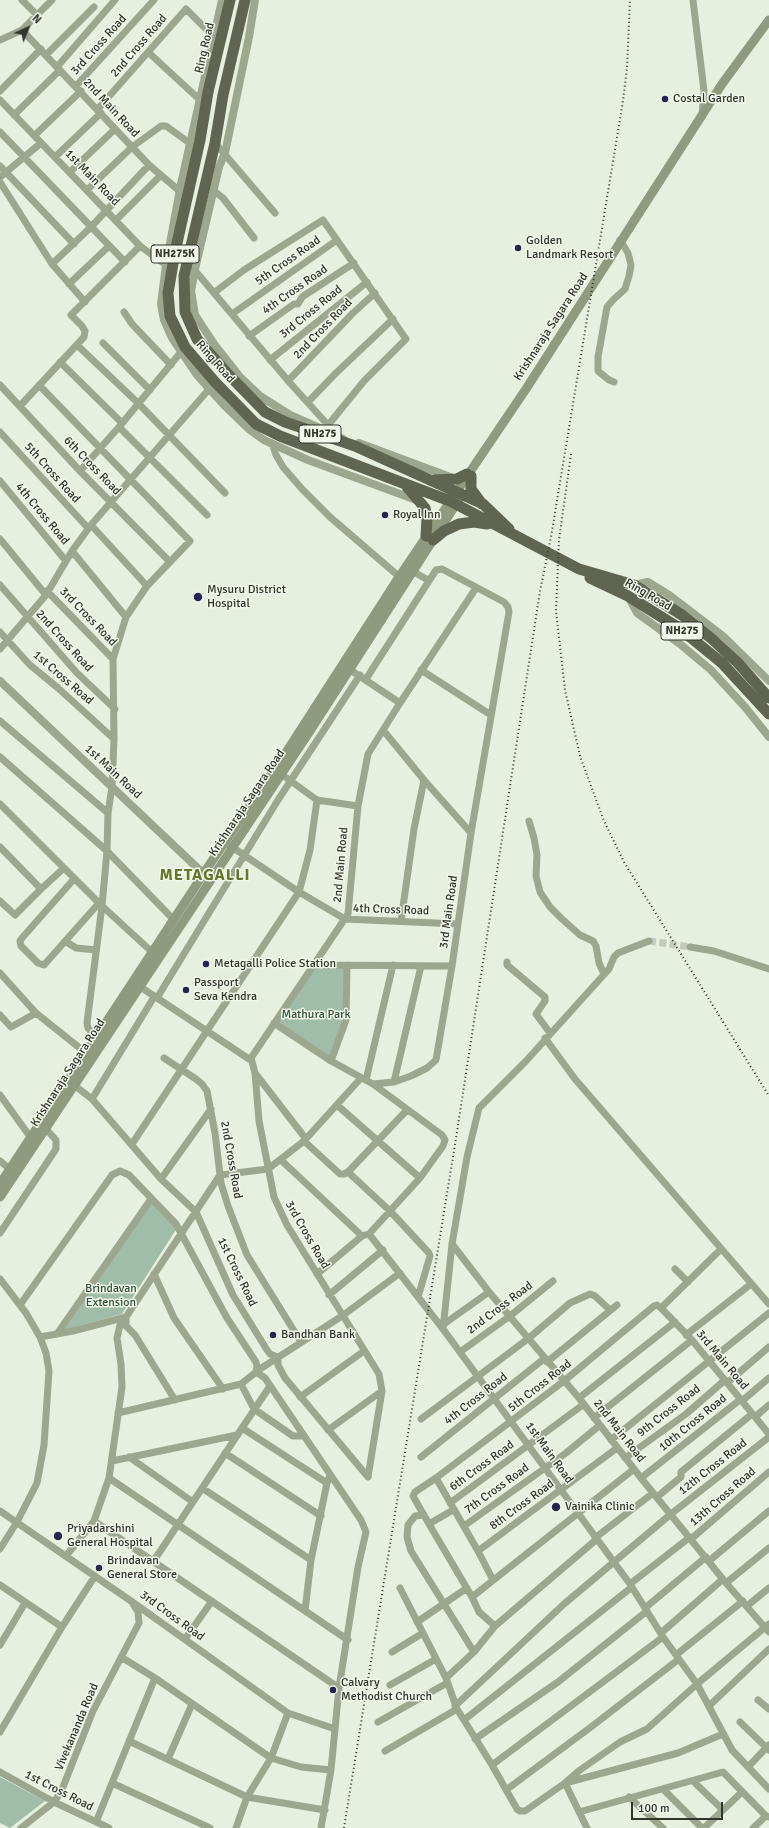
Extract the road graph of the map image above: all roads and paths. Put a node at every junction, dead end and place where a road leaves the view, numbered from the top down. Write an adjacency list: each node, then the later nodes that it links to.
1 (22, 0): 11 (street)
2 (52, 0): 11 (street)
3 (115, 0): 19 (street)
4 (154, 0): 20 (street, 3rd Cross Road)
5 (222, 0): 14 (street)
6 (230, 0): 46 (highway, Ring Road / NH275K)
7 (245, 0): 31 (highway, Ring Road / NH275K)
8 (255, 0): 34 (street)
9 (693, 0): 26 (street)
10 (94, 6): 18 (street)
11 (37, 15): 13 (street)
12 (769, 20): 26 (main road, Krishnaraja Sagara Road)
13 (22, 30): 15 (street); 16 (street, 2nd Main Road)
14 (215, 38): 17 (street, 2nd Cross Road); 23 (street)
15 (0, 40)
16 (41, 49): 18 (street, 2nd Main Road); 21 (street)
17 (148, 52): 23 (street); 24 (street, 2nd Cross Road)
18 (46, 55): 19 (street, 2nd Main Road)
19 (59, 69): 20 (street, 2nd Main Road); 25 (street)
20 (78, 88): 24 (street, 2nd Main Road); 29 (street, 3rd Cross Road)
21 (0, 91)
22 (0, 100): 25 (street, 1st Main Road)
23 (200, 100): 32 (street)
24 (99, 112): 27 (street, 2nd Main Road); 35 (street, 2nd Cross Road)
25 (14, 115): 29 (street, 1st Main Road)
26 (702, 116): 55 (main road, Krishnaraja Sagara Road)
27 (116, 129): 33 (street, 2nd Main Road); 39 (street)
28 (0, 132): 36 (street)
29 (35, 135): 30 (street, 1st Main Road)
30 (41, 143): 35 (street, 1st Main Road); 36 (street)
31 (215, 143): 34 (street); 52 (highway, Ring Road / NH275K)
32 (190, 144): 33 (street); 46 (street)
33 (132, 147): 37 (street, 2nd Main Road); 44 (street)
34 (225, 153): 45 (street); 48 (street)
35 (55, 157): 39 (street, 1st Main Road)
36 (24, 158): 40 (street); 50 (street)
37 (149, 165): 41 (street, 2nd Main Road); 47 (street)
38 (0, 166): 40 (street)
39 (70, 172): 44 (street, 1st Main Road)
40 (7, 173): 42 (street); 56 (street)
41 (161, 175): 46 (street, 2nd Main Road); 49 (street)
42 (0, 177)
43 (0, 182): 61 (street)
44 (87, 190): 47 (street, 1st Main Road)
45 (214, 191): 53 (street); 63 (street)
46 (184, 194): 51 (highway, Ring Road / NH275K); 62 (street)
47 (106, 210): 49 (street, 1st Main Road); 50 (street)
48 (276, 213)
49 (116, 220): 58 (street, 1st Main Road)
50 (90, 228): 56 (street); 57 (street)
51 (180, 231): 52 (highway); 62 (highway, Ring Road / NH275K)
52 (194, 237): 63 (highway, Ring Road / NH275K)
53 (254, 238)
54 (337, 240): 60 (street); 66 (street); 70 (street, 5th Cross Road)
55 (620, 240): 80 (street); 100 (main road, Krishnaraja Sagara Road)
56 (74, 244): 61 (street)
57 (109, 246): 59 (street); 65 (street)
58 (140, 246): 59 (street); 62 (street, 1st Main Road)
59 (125, 262): 68 (street)
60 (354, 263): 64 (street); 72 (street, 4th Cross Road)
61 (52, 264): 65 (street)
62 (169, 265): 75 (street); 95 (highway, Ring Road / NH275K)
63 (191, 266): 66 (street); 88 (highway, Ring Road / NH275K); 92 (street)
64 (367, 282): 67 (street); 76 (street, 3rd Cross Road)
65 (69, 284): 68 (street)
66 (215, 292): 70 (street)
67 (375, 294): 71 (street); 79 (street, 2nd Cross Road)
68 (85, 302): 74 (street)
69 (124, 312): 78 (street)
70 (232, 314): 72 (street)
71 (393, 319): 85 (street); 89 (street)
72 (249, 336): 76 (street)
73 (103, 343): 84 (street)
74 (77, 345): 77 (street); 86 (street)
75 (181, 352): 78 (street); 83 (street)
76 (270, 360): 79 (street)
77 (60, 362): 82 (street); 90 (street)
78 (171, 365): 84 (street)
79 (288, 381): 85 (street)
80 (614, 382)
81 (0, 385): 87 (street, 6th Cross Road)
82 (39, 385): 87 (street); 97 (street)
83 (210, 388): 93 (street); 94 (street)
84 (150, 390): 86 (street)
85 (308, 402): 89 (street)
86 (138, 403): 90 (street); 93 (street)
87 (20, 406): 99 (street, 6th Cross Road)
88 (286, 422): 96 (highway, Ring Road / NH275)
89 (329, 424): 92 (street)
90 (121, 425): 97 (street); 98 (street)
91 (0, 432): 113 (street, 5th Cross Road)
92 (337, 434): 96 (street); 101 (street)
93 (169, 435): 98 (street); 106 (street)
94 (272, 443): 108 (street); 122 (street)
95 (309, 446): 105 (highway, Ring Road / NH275)
96 (355, 446): 103 (highway, Ring Road / NH275)
97 (100, 447): 99 (street); 102 (street)
98 (150, 457): 102 (street); 111 (street)
99 (80, 471): 109 (street, 6th Cross Road)
100 (471, 473): 101 (highway); 107 (main road, Krishnaraja Sagara Road); 110 (highway)
101 (457, 479): 103 (highway)
102 (131, 480): 109 (street); 119 (street)
103 (432, 480): 107 (highway, Ring Road / NH275)
104 (0, 481): 118 (street, 4th Cross Road)
105 (404, 484): 107 (highway, Ring Road / NH275); 108 (highway)
106 (226, 493)
107 (456, 498): 110 (highway, Ring Road / NH275); 112 (highway, Ring Road / NH275); 114 (main road, Krishnaraja Sagara Road)
108 (420, 501): 114 (highway)
109 (112, 502): 113 (street); 119 (street, 6th Cross Road)
110 (483, 504): 116 (highway, Ring Road / NH275)
111 (207, 515)
112 (492, 524): 114 (highway); 116 (highway, Ring Road / NH275)
113 (89, 527): 117 (street); 126 (street, 5th Cross Road)
114 (429, 538): 121 (main road, Krishnaraja Sagara Road); 122 (main road, Krishnaraja Sagara Road)
115 (0, 539): 128 (street, 3rd Cross Road)
116 (521, 540): 120 (highway, Ring Road / NH275)
117 (72, 551): 118 (street); 131 (street)
118 (66, 561): 128 (street)
119 (169, 561): 126 (street)
120 (579, 570): 125 (highway, Ring Road / NH275); 129 (highway, Ring Road / NH275)
121 (412, 571): 122 (main road, Krishnaraja Sagara Road); 123 (street)
122 (402, 580): 136 (main road, Krishnaraja Sagara Road); 161 (main road, Krishnaraja Sagara Road)
123 (428, 580): 127 (street, 3rd Main Road); 138 (street)
124 (0, 585): 130 (street, 2nd Cross Road)
125 (634, 585): 140 (street); 141 (highway, Ring Road / NH275)
126 (147, 586): 131 (street)
127 (476, 588): 137 (street, 2nd Main Road); 145 (street, 3rd Main Road)
128 (46, 593): 130 (street); 135 (street, 3rd Cross Road)
129 (628, 596): 144 (highway, Ring Road / NH275); 148 (street)
130 (28, 617): 133 (street); 143 (street, 2nd Cross Road)
131 (126, 617): 135 (street)
132 (0, 632): 133 (street, 1st Cross Road)
133 (8, 641): 134 (street); 149 (street, 1st Cross Road)
134 (0, 648)
135 (113, 659): 143 (street)
136 (349, 669): 138 (street); 151 (main road, Krishnaraja Sagara Road)
137 (422, 670): 142 (street, 2nd Main Road); 145 (street)
138 (363, 677): 142 (street); 153 (street)
139 (0, 681): 154 (street, 1st Main Road)
140 (769, 681)
141 (769, 698)
142 (400, 703): 147 (street, 2nd Main Road)
143 (115, 709): 149 (street)
144 (769, 714)
145 (491, 715): 160 (street, 3rd Main Road)
146 (0, 721): 158 (street)
147 (383, 730): 152 (street); 157 (street, 2nd Main Road)
148 (769, 737)
149 (114, 739): 154 (street)
150 (0, 757): 163 (street)
151 (281, 774): 153 (street); 161 (main road, Krishnaraja Sagara Road)
152 (424, 780): 160 (street); 174 (street)
153 (290, 781): 155 (street); 164 (street)
154 (112, 787): 158 (street); 166 (street, 1st Main Road)
155 (317, 800): 157 (street); 169 (street)
156 (0, 804): 165 (street)
157 (358, 806): 172 (street, 2nd Main Road)
158 (108, 814): 163 (street)
159 (529, 821): 189 (street)
160 (471, 833): 175 (street, 3rd Main Road)
161 (229, 844): 164 (street, 4th Cross Road); 166 (main road, Krishnaraja Sagara Road)
162 (0, 848): 168 (street)
163 (107, 851): 171 (street); 173 (street)
164 (245, 856): 169 (street, 4th Cross Road); 191 (street)
165 (64, 868): 167 (street); 168 (street)
166 (208, 877): 173 (main road, Krishnaraja Sagara Road); 190 (main road, Krishnaraja Sagara Road)
167 (74, 879): 171 (street); 176 (street)
168 (41, 889): 170 (street)
169 (299, 892): 172 (street, 4th Cross Road); 195 (street)
170 (0, 901)
171 (101, 905): 176 (street); 179 (street); 180 (street)
172 (345, 919): 174 (street, 4th Cross Road); 183 (street, 2nd Main Road)
173 (174, 920): 180 (main road, Krishnaraja Sagara Road)
174 (401, 921): 175 (street, 4th Cross Road)
175 (458, 924): 186 (street, 3rd Main Road)
176 (65, 941): 179 (street)
177 (649, 941): 189 (street)
178 (690, 947): 187 (street)
179 (96, 950): 196 (street)
180 (152, 952): 190 (main road, Krishnaraja Sagara Road)
181 (506, 962): 197 (street)
182 (393, 964): 184 (street); 185 (street); 204 (street)
183 (315, 965): 184 (street); 194 (street, 2nd Main Road)
184 (347, 965): 201 (street)
185 (421, 966): 186 (street); 205 (street)
186 (452, 966): 205 (street, 3rd Main Road)
187 (769, 969)
188 (0, 973): 192 (street)
189 (604, 974): 197 (street)
190 (136, 984): 191 (street); 196 (main road, Krishnaraja Sagara Road); 207 (main road, Krishnaraja Sagara Road)
191 (156, 998): 195 (street); 209 (street)
192 (36, 1013): 193 (street); 198 (street)
193 (0, 1015)
194 (274, 1023): 200 (street, 2nd Main Road); 201 (street)
195 (206, 1030): 200 (street); 202 (street)
196 (97, 1036): 198 (main road, Krishnaraja Sagara Road)
197 (547, 1036): 234 (street); 235 (street)
198 (86, 1053): 214 (main road, Krishnaraja Sagara Road)
199 (164, 1058): 202 (street, 2nd Cross Road)
200 (251, 1058): 203 (street, 3rd Cross Road)
201 (331, 1061): 204 (street)
202 (182, 1070): 211 (street, 2nd Cross Road); 217 (street)
203 (255, 1073): 215 (street); 220 (street, 3rd Cross Road)
204 (363, 1079): 206 (street); 210 (street)
205 (394, 1082): 206 (street, 3rd Main Road)
206 (373, 1084): 212 (street)
207 (74, 1085): 209 (street, 1st Cross Road); 213 (main road, Krishnaraja Sagara Road)
208 (0, 1095): 214 (street)
209 (92, 1099): 217 (street, 1st Cross Road)
210 (337, 1105): 215 (street); 216 (street)
211 (211, 1109): 223 (street, 2nd Cross Road); 225 (street)
212 (407, 1110): 216 (street); 224 (street)
213 (46, 1129): 227 (main road, Krishnaraja Sagara Road); 231 (street)
214 (31, 1138): 221 (main road, Krishnaraja Sagara Road)
215 (305, 1140): 218 (street); 222 (street)
216 (378, 1142): 222 (street); 224 (street)
217 (132, 1144): 225 (street, 1st Cross Road)
218 (281, 1160): 220 (street); 233 (street, 1st Main Road)
219 (0, 1161): 221 (street)
220 (268, 1169): 223 (street); 240 (street, 3rd Cross Road)
221 (10, 1170): 226 (main road, Krishnaraja Sagara Road)
222 (348, 1172): 229 (street)
223 (220, 1175): 230 (street); 263 (street, 2nd Cross Road)
224 (420, 1178): 229 (street)
225 (161, 1179): 230 (street, 1st Cross Road)
226 (0, 1184)
227 (0, 1197)
228 (151, 1199): 232 (street); 249 (street); 259 (street)
229 (390, 1210): 233 (street); 247 (street)
230 (195, 1214): 232 (street); 267 (street, 1st Cross Road)
231 (0, 1233)
232 (183, 1233): 239 (street); 270 (street)
233 (366, 1235): 236 (street, 1st Main Road); 240 (street)
234 (452, 1244): 245 (street, 2nd Main Road); 258 (street)
235 (721, 1249): 243 (street); 244 (street)
236 (383, 1250): 238 (street, 1st Main Road); 246 (street)
237 (675, 1269): 243 (street)
238 (400, 1273): 247 (street, 1st Main Road); 254 (street)
239 (154, 1274): 256 (street); 277 (street)
240 (317, 1274): 246 (street, 3rd Cross Road)
241 (0, 1279): 249 (street)
242 (553, 1281): 255 (street, 2nd Cross Road)
243 (688, 1282): 251 (street)
244 (751, 1284): 248 (street); 262 (street)
245 (489, 1292): 255 (street, 2nd Main Road); 258 (street)
246 (329, 1296): 254 (street, 3rd Cross Road)
247 (418, 1297): 258 (street, 1st Main Road)
248 (769, 1304)
249 (20, 1305): 260 (street)
250 (617, 1305): 252 (street, 4th Cross Road)
251 (661, 1308): 257 (street, 3rd Main Road); 273 (street, 5th Cross Road)
252 (610, 1310): 261 (street); 268 (street, 4th Cross Road)
253 (769, 1314): 269 (street)
254 (342, 1316): 263 (street); 265 (street, 3rd Cross Road)
255 (510, 1316): 261 (street, 2nd Main Road); 266 (street, 2nd Cross Road)
256 (126, 1317): 259 (street); 281 (street); 286 (street)
257 (674, 1322): 262 (street, 3rd Main Road); 283 (street, 6th Cross Road)
258 (443, 1326): 266 (street, 1st Main Road)
259 (57, 1334): 260 (street)
260 (40, 1337): 326 (street)
261 (529, 1338): 268 (street, 2nd Main Road); 271 (street)
262 (689, 1338): 269 (street, 3rd Main Road); 288 (street)
263 (301, 1342): 267 (street)
264 (769, 1347): 274 (street, 9th Cross Road)
265 (364, 1351): 278 (street, 3rd Cross Road); 279 (street)
266 (460, 1352): 271 (street, 1st Main Road)
267 (276, 1358): 270 (street); 279 (street)
268 (546, 1360): 273 (street, 2nd Main Road); 280 (street, 4th Cross Road)
269 (710, 1362): 274 (street, 3rd Main Road); 298 (street)
270 (258, 1371): 275 (street); 276 (street)
271 (477, 1376): 280 (street, 1st Main Road); 289 (street)
272 (769, 1378): 282 (street, 10th Cross Road)
273 (564, 1381): 283 (street, 2nd Main Road); 290 (street, 5th Cross Road)
274 (726, 1382): 282 (street, 3rd Main Road); 304 (street, 9th Cross Road)
275 (241, 1384): 277 (street); 285 (street)
276 (270, 1386): 285 (street); 296 (street)
277 (223, 1389): 281 (street)
278 (382, 1391): 293 (street); 293 (street, 3rd Cross Road)
279 (300, 1397): 293 (street)
280 (494, 1399): 290 (street, 1st Main Road); 303 (street, 4th Cross Road)
281 (175, 1400): 286 (street)
282 (742, 1400): 287 (street, 3rd Main Road); 312 (street, 10th Cross Road)
283 (581, 1401): 288 (street, 2nd Main Road); 299 (street, 6th Cross Road)
284 (769, 1405): 287 (street)
285 (254, 1409): 292 (street); 296 (street)
286 (118, 1413): 305 (street)
287 (753, 1415): 294 (street, 3rd Main Road); 316 (street)
288 (594, 1418): 291 (street, 2nd Main Road)
289 (421, 1419)
290 (512, 1422): 299 (street, 1st Main Road); 311 (street, 5th Cross Road)
291 (600, 1425): 298 (street, 2nd Main Road); 306 (street, 7th Cross Road)
292 (242, 1428): 295 (street); 313 (street)
293 (328, 1430)
294 (769, 1434)
295 (237, 1435): 301 (street); 302 (street)
296 (303, 1436): 309 (street)
297 (769, 1437): 322 (street, 12th Cross Road)
298 (611, 1440): 300 (street, 2nd Main Road)
299 (528, 1446): 306 (street, 1st Main Road); 318 (street, 6th Cross Road)
300 (618, 1448): 304 (street, 2nd Main Road); 315 (street, 8th Cross Road)
301 (225, 1454): 314 (street); 324 (street)
302 (129, 1457): 305 (street); 317 (street)
303 (421, 1457)
304 (626, 1458): 307 (street, 2nd Main Road)
305 (112, 1461): 310 (street)
306 (545, 1468): 315 (street, 1st Main Road); 329 (street, 7th Cross Road)
307 (634, 1469): 312 (street, 2nd Main Road); 321 (street)
308 (769, 1472): 330 (street, 13th Cross Road)
309 (330, 1475): 313 (street); 363 (street)
310 (109, 1478): 325 (street); 327 (street)
311 (436, 1478): 318 (street); 323 (street, 5th Cross Road)
312 (641, 1478): 316 (street, 2nd Main Road)
313 (327, 1483): 324 (street)
314 (202, 1488): 317 (street); 337 (street)
315 (561, 1491): 321 (street, 1st Main Road); 334 (street, 8th Cross Road)
316 (655, 1495): 322 (street, 2nd Main Road); 331 (street)
317 (193, 1502): 327 (street)
318 (452, 1507): 328 (street, 6th Cross Road); 329 (street)
319 (0, 1511): 326 (street, 3rd Cross Road)
320 (769, 1511): 336 (street)
321 (577, 1513): 331 (street, 1st Main Road); 341 (street)
322 (671, 1514): 330 (street, 2nd Main Road); 339 (street, 12th Cross Road)
323 (423, 1515): 328 (street); 352 (street)
324 (321, 1516): 337 (street)
325 (94, 1521): 335 (street); 338 (street)
326 (17, 1522): 333 (street); 335 (street, 3rd Cross Road)
327 (178, 1524): 338 (street); 355 (street)
328 (429, 1524): 346 (street)
329 (464, 1526): 334 (street)
330 (691, 1538): 336 (street, 2nd Main Road); 344 (street, 13th Cross Road)
331 (596, 1539): 339 (street, 1st Main Road); 357 (street)
332 (769, 1548): 342 (street)
333 (0, 1549)
334 (478, 1551): 341 (street)
335 (66, 1556): 340 (street, 3rd Cross Road)
336 (707, 1559): 342 (street, 2nd Main Road); 354 (street)
337 (311, 1560): 355 (street)
338 (153, 1562): 351 (street)
339 (613, 1562): 344 (street, 1st Main Road); 379 (street, 12th Cross Road)
340 (95, 1576): 349 (street, 3rd Cross Road); 358 (street)
341 (493, 1580): 348 (street)
342 (725, 1581): 353 (street, 2nd Main Road); 361 (street)
343 (0, 1585): 350 (street)
344 (631, 1585): 354 (street, 1st Main Road); 382 (street, 13th Cross Road)
345 (400, 1588): 356 (street)
346 (467, 1588): 348 (street); 352 (street)
347 (769, 1588): 353 (street)
348 (472, 1597): 357 (street)
349 (131, 1601): 362 (street, 3rd Cross Road); 368 (street, Vivekananda Road)
350 (25, 1602): 358 (street); 364 (street)
351 (212, 1602): 362 (street); 375 (street)
352 (444, 1604): 356 (street); 367 (street)
353 (745, 1604): 359 (street, 2nd Main Road); 369 (street)
354 (646, 1610): 361 (street, 1st Main Road); 388 (street)
355 (305, 1611): 363 (street)
356 (417, 1622): 360 (street)
357 (495, 1626): 367 (street)
358 (62, 1627): 386 (street)
359 (768, 1628): 373 (street)
360 (423, 1633): 366 (street); 370 (street)
361 (662, 1635): 369 (street, 1st Main Road); 394 (street)
362 (185, 1639): 381 (street, 3rd Cross Road)
363 (348, 1640): 375 (street)
364 (0, 1644)
365 (769, 1649): 378 (street)
366 (392, 1652)
367 (474, 1652): 372 (street)
368 (121, 1657): 371 (street); 407 (street, Vivekananda Road)
369 (678, 1657): 373 (street, 1st Main Road); 403 (street)
370 (436, 1658): 372 (street); 374 (street)
371 (155, 1678): 377 (street); 389 (street)
372 (446, 1680): 379 (street); 383 (street)
373 (697, 1684): 378 (street, 1st Main Road); 400 (street)
374 (390, 1685)
375 (339, 1688): 385 (street)
376 (758, 1700): 380 (street)
377 (192, 1704): 392 (street); 393 (street)
378 (709, 1706): 387 (street, 1st Main Road)
379 (456, 1708): 382 (street); 391 (street, 12th Cross Road)
380 (769, 1710)
381 (288, 1713): 385 (street, 3rd Cross Road); 392 (street)
382 (464, 1720): 388 (street)
383 (378, 1722)
384 (740, 1722): 390 (street)
385 (335, 1729): 396 (street)
386 (0, 1732)
387 (723, 1734): 395 (street, 1st Main Road); 400 (street)
388 (475, 1739): 394 (street)
389 (129, 1741): 393 (street); 399 (street)
390 (768, 1747): 395 (street)
391 (385, 1751)
392 (270, 1758): 396 (street); 405 (street)
393 (168, 1760): 405 (street)
394 (492, 1765): 403 (street)
395 (748, 1767): 402 (street, 1st Main Road)
396 (331, 1770): 408 (street)
397 (0, 1772): 407 (street, 1st Cross Road)
398 (693, 1781): 401 (street); 404 (street); 409 (street)
399 (112, 1783): 412 (street); 415 (street)
400 (565, 1783): 403 (street); 410 (street)
401 (663, 1789): 406 (street); 420 (street)
402 (769, 1789)
403 (506, 1790)
404 (742, 1792): 409 (street); 411 (street)
405 (247, 1797): 408 (street); 416 (street)
406 (629, 1797): 410 (street); 419 (street)
407 (54, 1802): 412 (street, 1st Cross Road); 413 (street, Vivekananda Road)
408 (324, 1810): 417 (street)
409 (723, 1810): 420 (street)
410 (579, 1812): 418 (street)
411 (768, 1816): 421 (street)
412 (96, 1822): 414 (street, 1st Cross Road)
413 (21, 1828)
414 (109, 1828)
415 (210, 1828)
416 (236, 1828)
417 (321, 1828)
418 (587, 1828)
419 (663, 1828)
420 (703, 1828)
421 (753, 1828)

